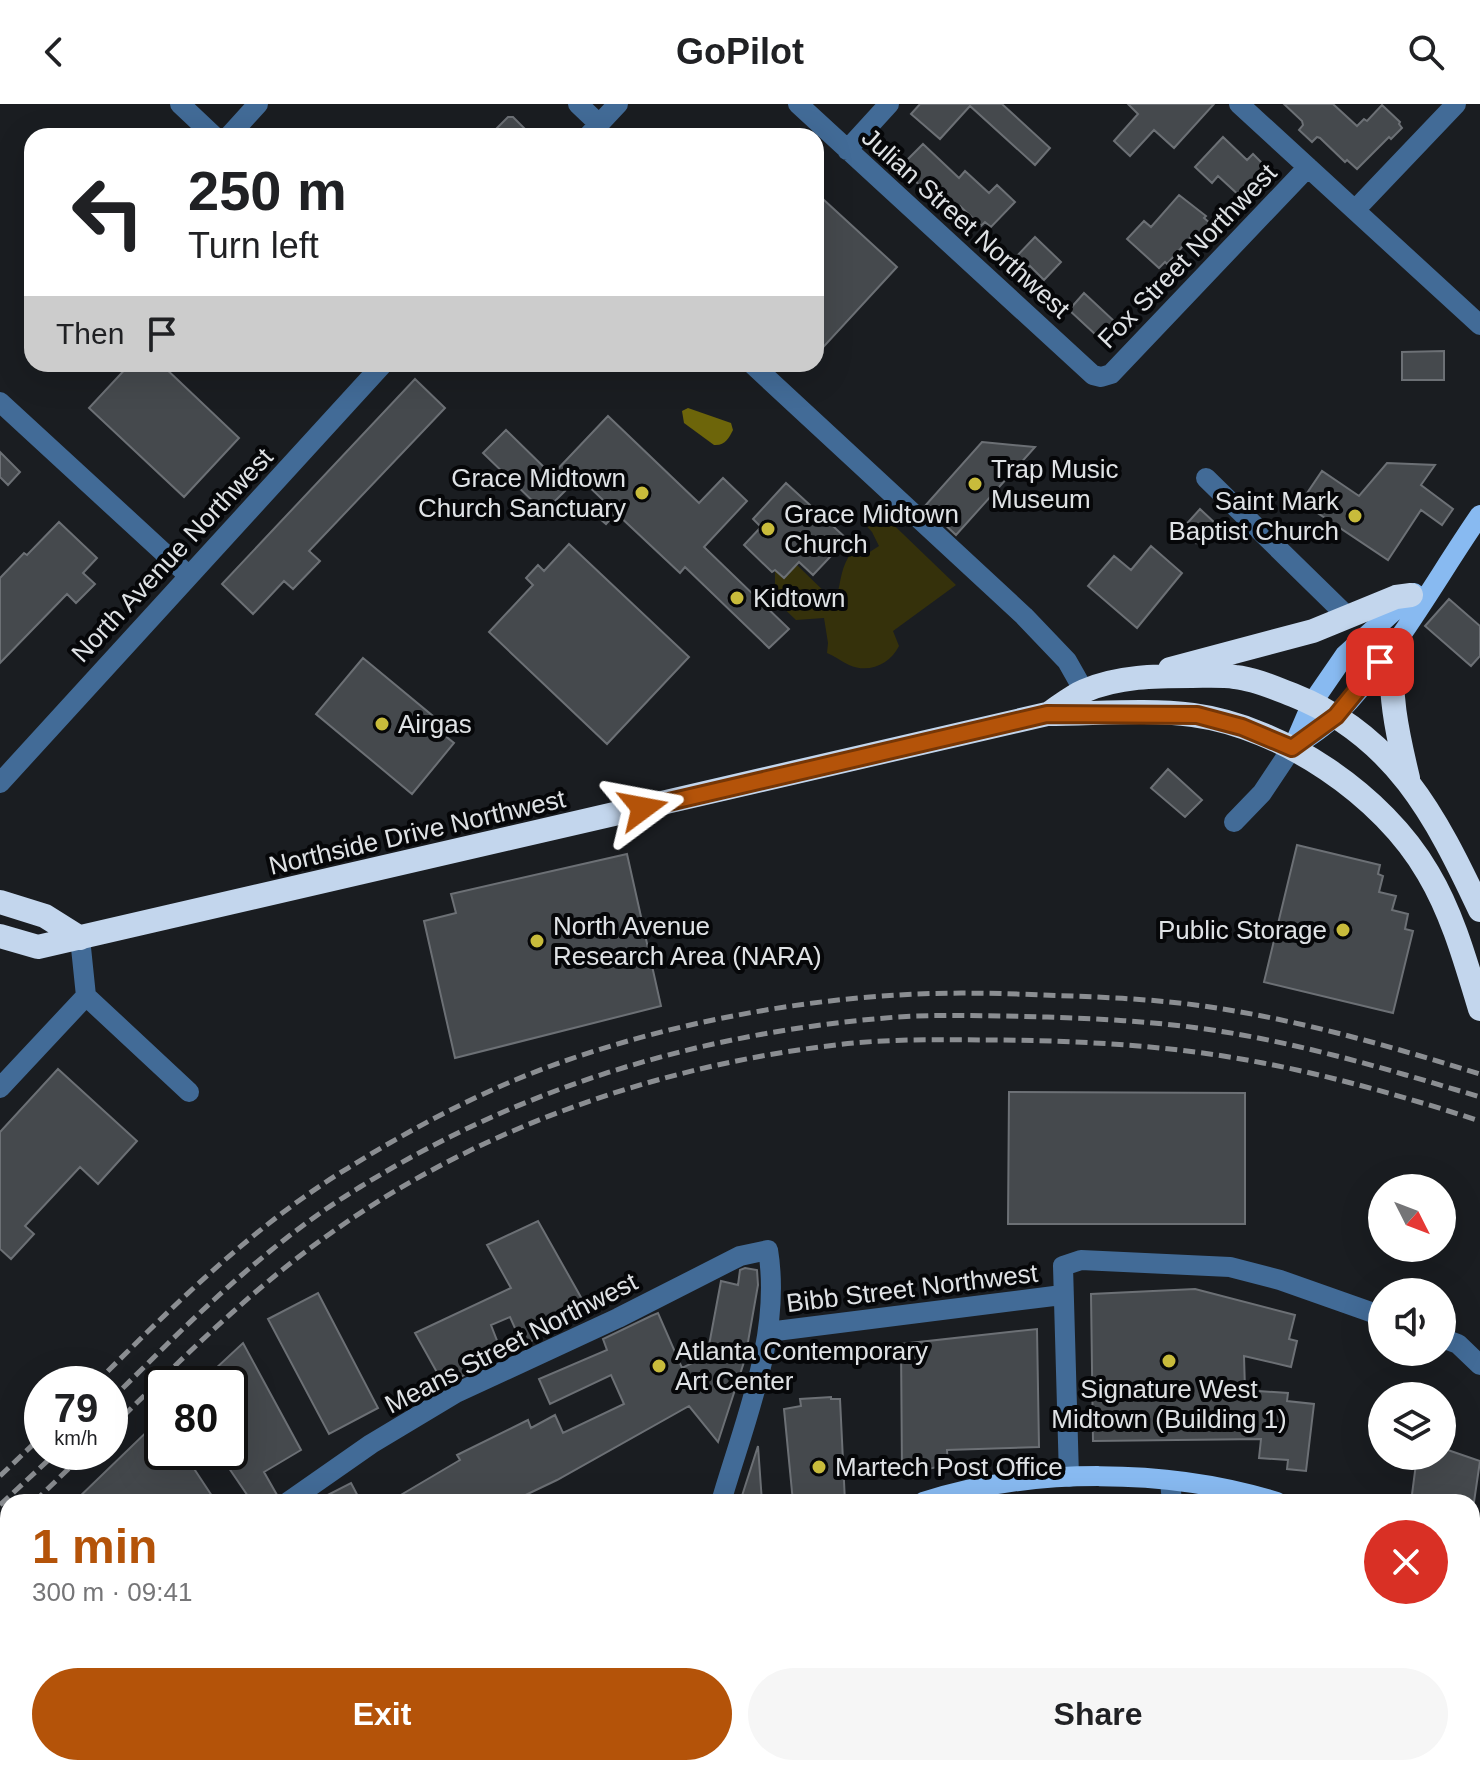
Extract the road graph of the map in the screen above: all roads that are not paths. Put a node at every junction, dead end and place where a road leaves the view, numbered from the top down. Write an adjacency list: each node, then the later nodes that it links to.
1 (180, 104): 9 (street)
2 (258, 104): 10 (street)
3 (578, 104): 11 (street)
4 (618, 104): 12 (street)
5 (798, 104): 13 (street, Julian Street Northwest)
6 (889, 104): 15 (street)
7 (1239, 104): 16 (street)
8 (1456, 104): 17 (street)
9 (206, 128)
10 (236, 128)
11 (592, 128)
12 (595, 128)
13 (824, 128)
14 (824, 128): 15 (street, Julian Street Northwest)
15 (847, 150): 21 (street, Julian Street Northwest)
16 (1308, 167): 17 (street); 21 (street, Fox Street Northwest)
17 (1355, 210): 18 (street)
18 (1480, 325)
19 (376, 372): 26 (street, North Avenue Northwest)
20 (761, 372): 31 (street)
21 (1101, 377)
22 (0, 402): 26 (street)
23 (1206, 478): 28 (street)
24 (1480, 515): 25 (main road)
25 (1445, 566): 27 (main road); 29 (main road)
26 (188, 575): 37 (street, North Avenue Northwest)
27 (1411, 595): 28 (highway); 32 (main road)
28 (1349, 618): 30 (highway)
29 (1393, 644): 34 (main road); 36 (highway)
30 (1143, 676): 31 (highway, Northside Drive Northwest); 32 (highway, Northside Drive Northwest)
31 (1084, 691): 33 (highway, Northside Drive Northwest)
32 (1312, 703): 34 (highway, Northside Drive Northwest); 35 (main road)
33 (1047, 714): 35 (highway, Northside Drive Northwest); 42 (highway, Northside Drive Northwest)
34 (1336, 716): 35 (main road); 36 (highway, Northside Drive Northwest)
35 (1292, 748): 38 (street); 44 (highway, Northside Drive Northwest)
36 (1408, 780): 40 (highway, Northside Drive Northwest)
37 (0, 783)
38 (1234, 822)
39 (0, 902): 42 (highway)
40 (1480, 910)
41 (0, 936): 42 (highway, Northside Drive Northwest)
42 (80, 938): 43 (street)
43 (86, 996): 45 (street); 46 (street)
44 (1480, 1009)
45 (0, 1088)
46 (189, 1092)
47 (1062, 1295): 48 (street); 49 (street, Bibb Street Northwest); 52 (street)
48 (1368, 1311)
49 (768, 1332): 54 (street, Means Street Northwest); 55 (street)
50 (1456, 1343): 51 (street)
51 (1480, 1365)
52 (1069, 1477): 53 (main road); 56 (main road)
53 (1170, 1481): 57 (street); 58 (main road)
54 (300, 1494)
55 (723, 1494)
56 (957, 1494)
57 (1171, 1494)
58 (1246, 1494)

